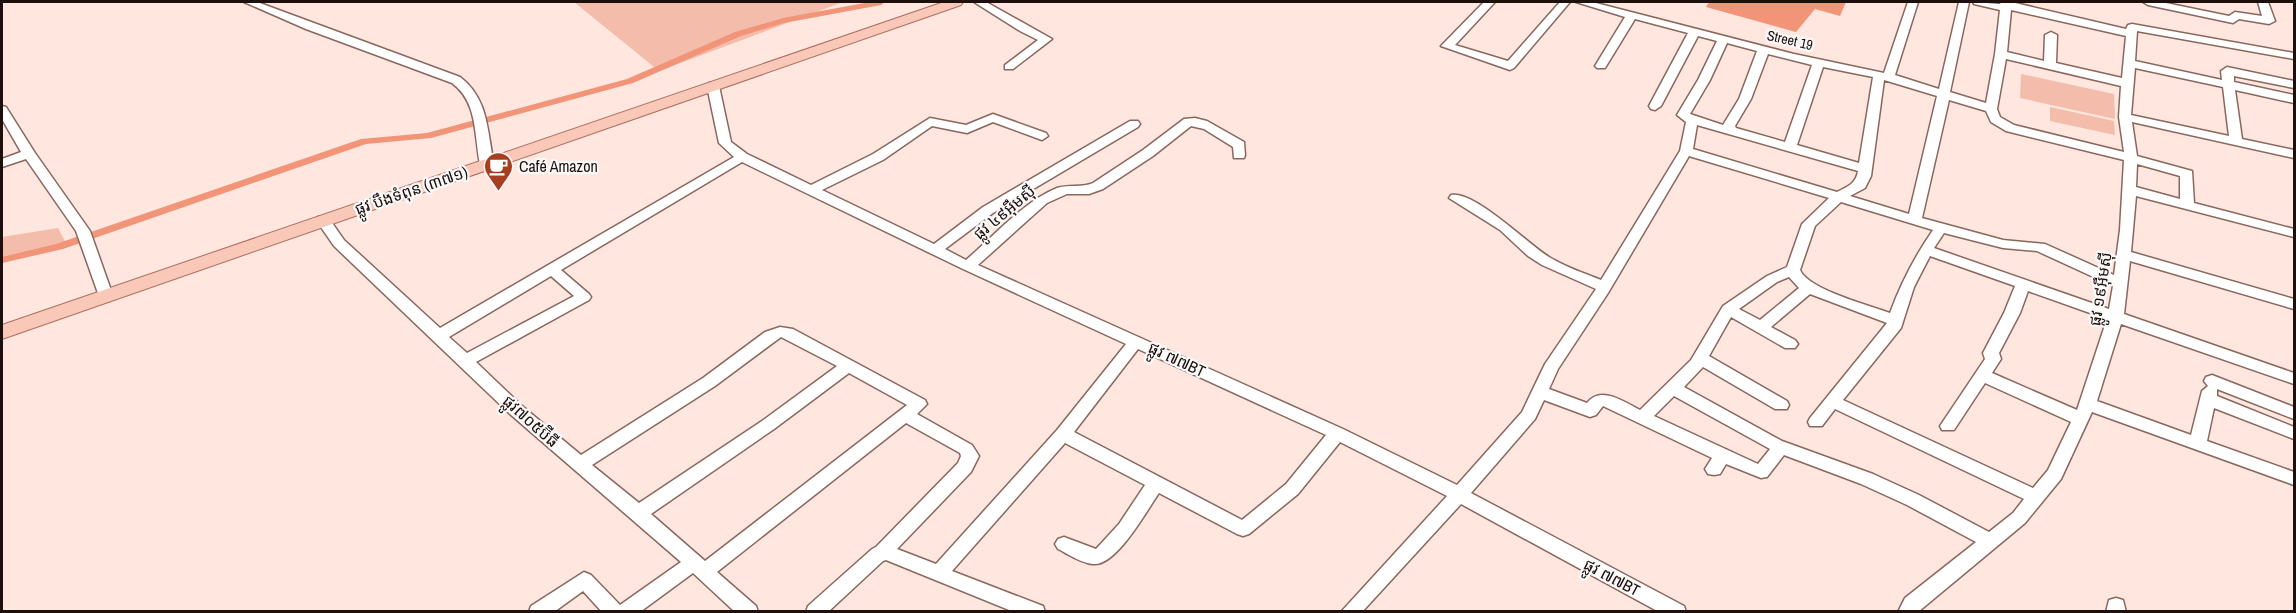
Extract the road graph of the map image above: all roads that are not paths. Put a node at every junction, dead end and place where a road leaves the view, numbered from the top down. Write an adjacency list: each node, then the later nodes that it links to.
1 (2, 2): 2 (street)
2 (6, 2)
3 (249, 2): 17 (street)
4 (275, 2): 17 (street)
5 (956, 2): 36 (main road, ផ្លូវ បឹងទំពុន (៣៧១))
6 (979, 2): 31 (street)
7 (1491, 2): 8 (street)
8 (1564, 2)
9 (1581, 2): 19 (street, Street 19)
10 (1913, 2): 32 (street)
11 (1964, 2): 37 (street)
12 (1978, 2): 16 (street)
13 (2155, 2): 18 (street)
14 (2206, 2): 18 (street)
15 (2263, 2): 18 (street)
16 (2006, 5): 21 (street); 25 (street)
17 (262, 7): 56 (street)
18 (2208, 14)
19 (1632, 15): 20 (street, Street 19); 29 (street)
20 (1694, 32): 23 (street, Street 19); 39 (street)
21 (2131, 34): 26 (street); 28 (street, ផ្លូវ ១៩អ៊ឹមស៊ី)
22 (2051, 35): 30 (street)
23 (1723, 39): 24 (street, Street 19); 43 (street)
24 (1764, 49): 27 (street, Street 19); 45 (street)
25 (2001, 54): 30 (street); 40 (street)
26 (2295, 56)
27 (1819, 62): 32 (street, Street 19); 48 (street)
28 (2128, 63): 33 (street, ផ្លូវ ១៩អ៊ឹមស៊ី); 34 (street)
29 (1601, 66)
30 (2050, 66): 33 (street)
31 (1009, 67)
32 (1884, 76): 37 (street, Street 19); 57 (street)
33 (2126, 83): 42 (street, ផ្លូវ ១៩អ៊ឹមស៊ី)
34 (2228, 84): 35 (street); 38 (street); 47 (street)
35 (2295, 84)
36 (713, 86): 53 (street, ផ្លូវ ៧៧BT); 56 (main road, ផ្លូវ បឹងទំពុន (៣៧១))
37 (1944, 94): 40 (street, Street 19); 64 (street)
38 (2295, 99)
39 (1655, 106)
40 (1991, 109): 54 (street)
41 (2, 110): 50 (street)
42 (2125, 117): 47 (street); 54 (street, ផ្លូវ ១៩អ៊ឹមស៊ី)
43 (1692, 121): 45 (street); 49 (street)
44 (1134, 124): 67 (street)
45 (1730, 130): 48 (street)
46 (1042, 136): 58 (street)
47 (2236, 141): 51 (street)
48 (1790, 146): 57 (street)
49 (1686, 151): 60 (street); 75 (street)
50 (29, 154): 55 (street); 77 (street)
51 (2295, 154)
52 (1239, 155): 70 (street, ផ្លូវ ៤៩អ៊ឹមស៊ី)
53 (742, 157): 58 (street, ផ្លូវ ៧៧BT); 71 (street)
54 (2131, 158): 59 (street, ផ្លូវ ១៩អ៊ឹមស៊ី); 62 (street)
55 (2, 163)
56 (487, 164): 63 (main road, ផ្លូវ បឹងទំពុន (៣៧១))
57 (1865, 169): 60 (street)
58 (812, 190): 67 (street, ផ្លូវ ៧៧BT)
59 (2130, 190): 62 (street); 69 (street, ផ្លូវ ១៩អ៊ឹមស៊ី)
60 (1838, 196): 64 (street); 72 (street)
61 (1456, 198): 75 (street)
62 (2187, 206): 66 (street)
63 (323, 220): 77 (main road, ផ្លូវ បឹងទំពុន (៣៧១)); 84 (street, ផ្លូវ៧០៥ប៊ីធី)
64 (1914, 220): 65 (street)
65 (1941, 228): 68 (street); 73 (street)
66 (2295, 233)
67 (935, 250): 70 (street, ផ្លូវ ៧៧BT)
68 (1926, 250): 74 (street); 81 (street)
69 (2124, 255): 73 (street, ផ្លូវ ១៩អ៊ឹមស៊ី); 78 (street)
70 (968, 266): 85 (street, ផ្លូវ ៧៧BT)
71 (552, 270): 84 (street); 88 (street)
72 (1793, 270): 76 (street); 79 (street)
73 (2119, 283): 80 (street, ផ្លូវ ១៩អ៊ឹមស៊ី)
74 (2022, 284): 80 (street); 90 (street)
75 (1604, 287): 93 (street)
76 (1808, 288): 81 (street); 82 (street)
77 (106, 296): 83 (main road, ផ្លូវ បឹងទំពុន (៣៧១))
78 (2295, 304)
79 (1728, 309): 82 (street); 87 (street)
80 (2116, 316): 91 (street); 97 (street, ផ្លូវ ១៩អ៊ឹមស៊ី)
81 (1896, 321): 95 (street)
82 (1761, 327): 86 (street)
83 (2, 333)
84 (439, 336): 88 (street, ផ្លូវ៧០៥ប៊ីធី)
85 (1136, 340): 103 (street, ផ្លូវ ៧៧BT); 105 (street)
86 (1790, 344)
87 (1701, 358): 92 (street); 96 (street)
88 (465, 361): 108 (street, ផ្លូវ៧០៥ប៊ីធី)
89 (849, 365): 99 (street); 108 (street); 113 (street)
90 (1983, 376): 97 (street); 102 (street)
91 (2295, 379)
92 (1673, 388): 100 (street); 107 (street)
93 (1541, 392): 100 (street); 111 (street)
94 (2208, 399): 98 (street); 104 (street); 106 (street)
95 (1834, 402): 101 (street); 112 (street)
96 (1781, 405)
97 (2085, 411): 106 (street); 112 (street, ផ្លូវ ១៩អ៊ឹមស៊ី)
98 (2295, 413)
99 (905, 415): 116 (street); 117 (street)
100 (1642, 418): 107 (street)
101 (1816, 422)
102 (1948, 426)
103 (1336, 433): 110 (street); 111 (street, ផ្លូវ ៧៧BT)
104 (2295, 433)
105 (1063, 434): 110 (street); 118 (street)
106 (2198, 443): 109 (street)
107 (1781, 447): 114 (street)
108 (580, 464): 113 (street, ផ្លូវ៧០៥ប៊ីធី)
109 (2295, 479)
110 (1156, 483): 115 (street)
111 (1460, 495): 125 (street); 126 (street, ផ្លូវ ៧៧BT)
112 (2036, 497): 114 (street, ផ្លូវ ១៩អ៊ឹមស៊ី)
113 (638, 513): 117 (street, ផ្លូវ៧០៥ប៊ីធី)
114 (1992, 542): 127 (street, ផ្លូវ ១៩អ៊ឹមស៊ី)
115 (1064, 544)
116 (882, 553): 118 (street); 123 (street)
117 (699, 568): 121 (street); 122 (street, ផ្លូវ៧០៥ប៊ីធី)
118 (940, 572): 124 (street)
119 (538, 612): 120 (street)
120 (615, 612)
121 (625, 612)
122 (749, 612)
123 (814, 612)
124 (1036, 612)
125 (1350, 612)
126 (1677, 612)
127 (1907, 612)

